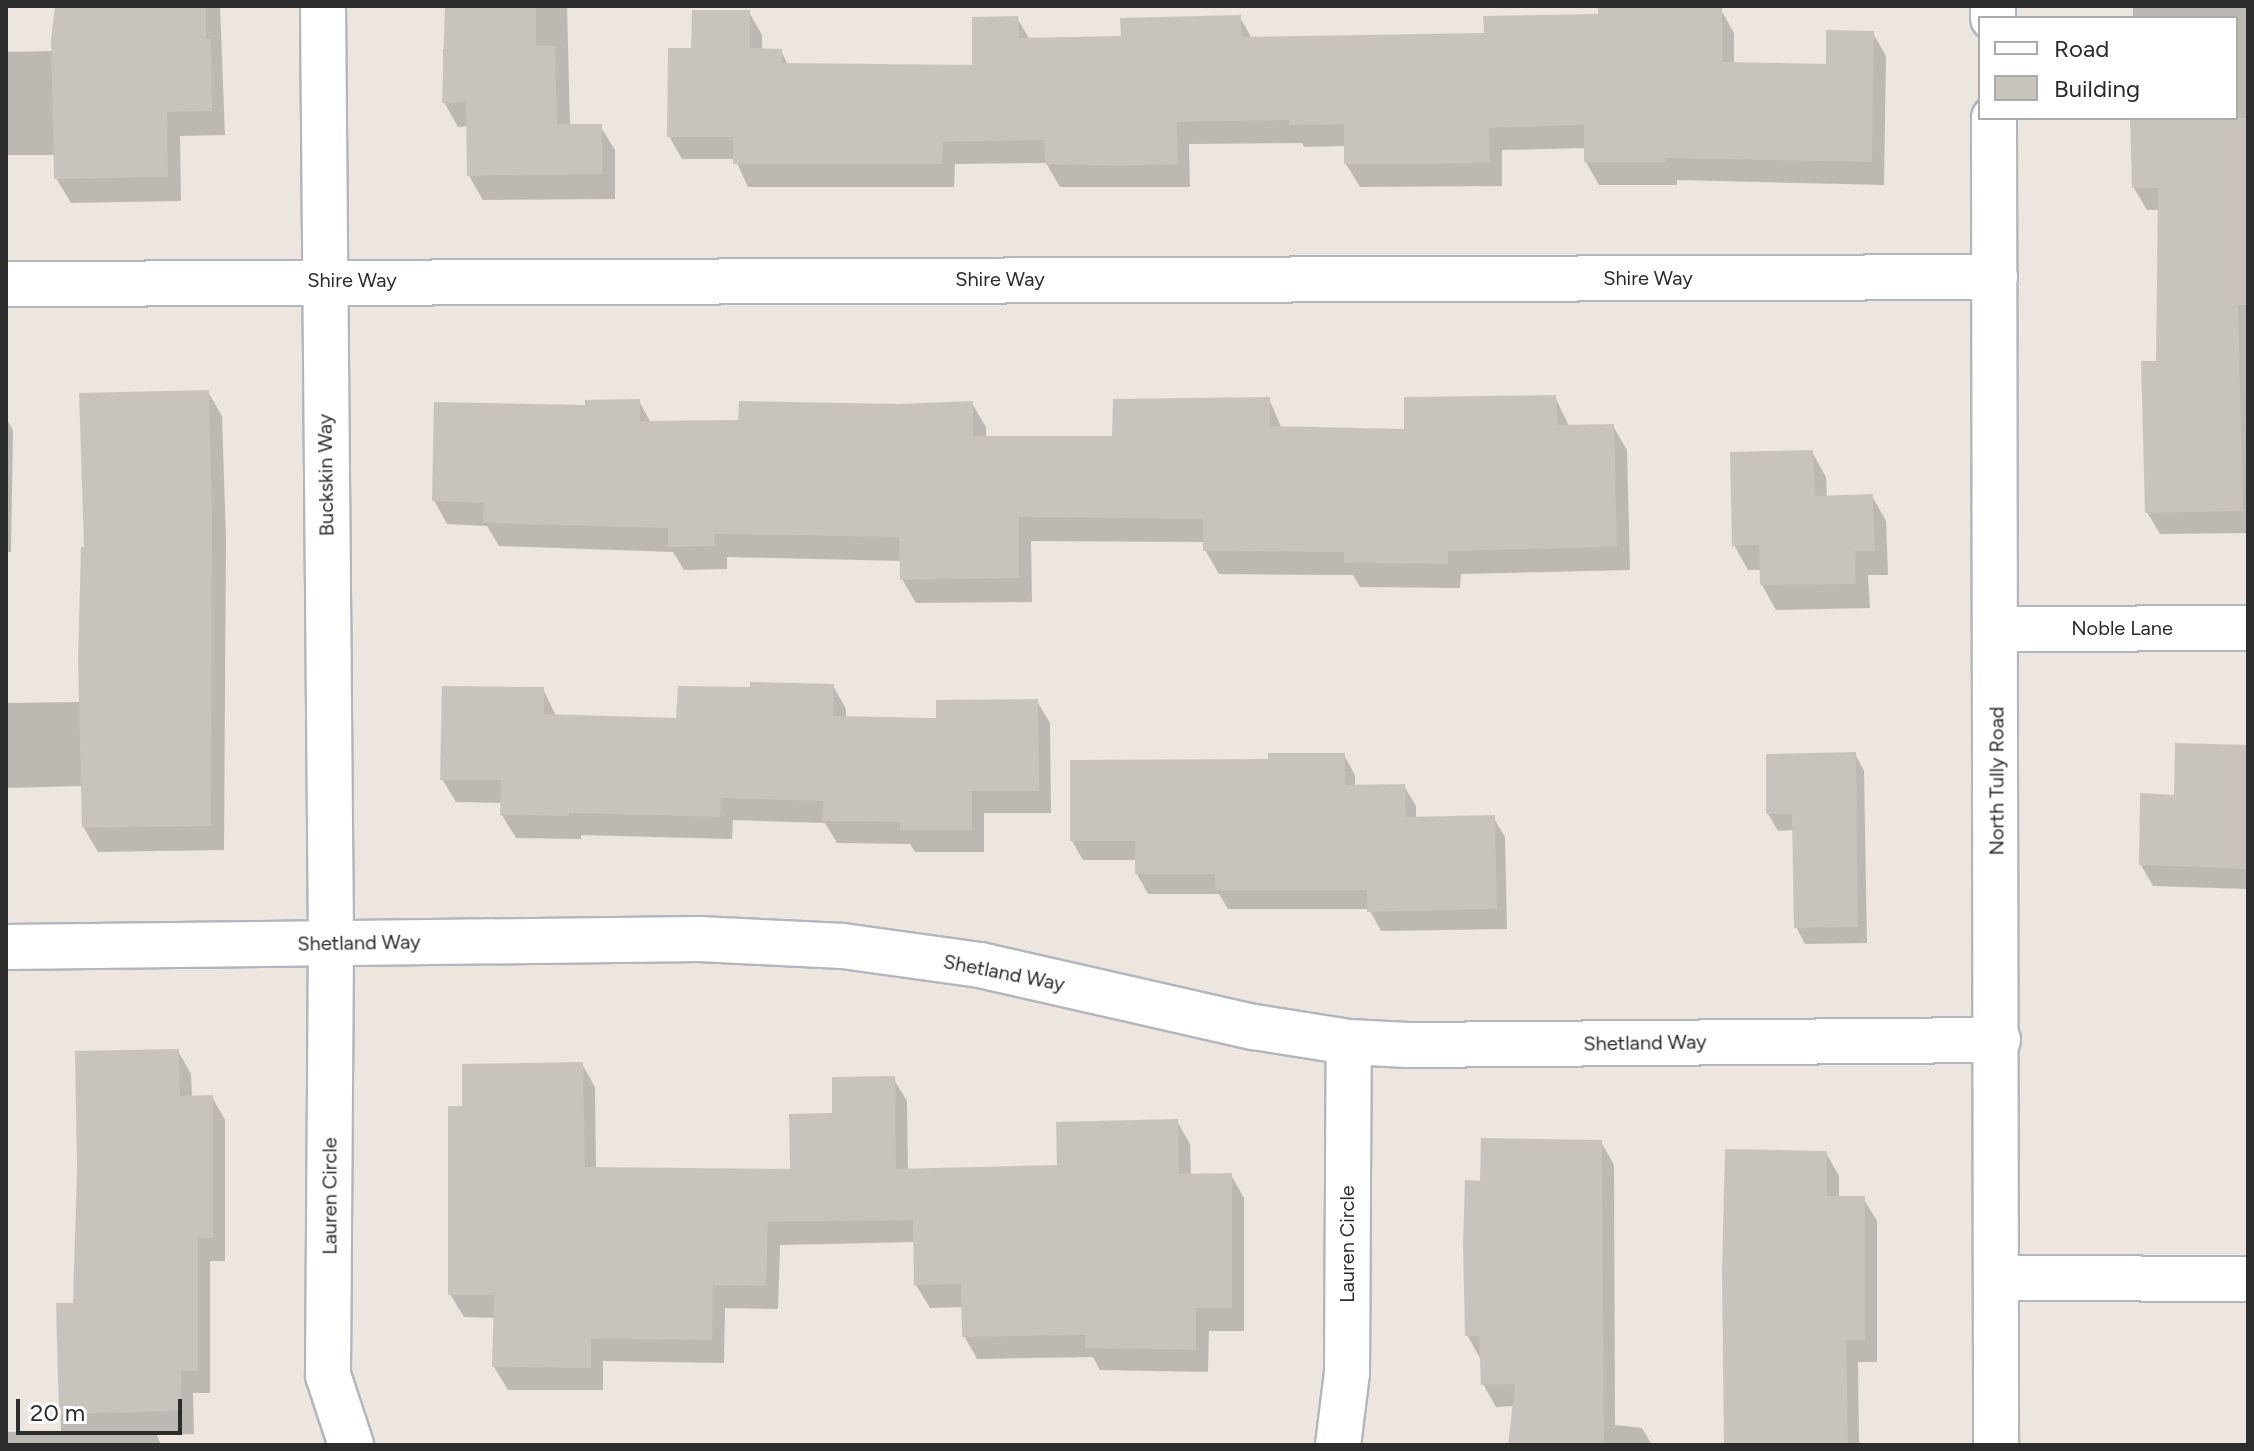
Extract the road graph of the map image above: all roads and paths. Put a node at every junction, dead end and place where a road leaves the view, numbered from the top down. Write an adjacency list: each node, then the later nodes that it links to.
1 (323, 6): 4 (street, Buckskin Way)
2 (1994, 120): 3 (street, North Tully Road)
3 (1995, 277): 4 (street, Shire Way); 7 (street, North Tully Road)
4 (323, 280): 5 (street, Shire Way); 8 (street, Buckskin Way)
5 (6, 284)
6 (2248, 628): 7 (street, Noble Lane)
7 (1996, 629): 10 (street, North Tully Road)
8 (331, 943): 9 (street, Shetland Way); 11 (street, Shetland Way); 14 (street, Lauren Circle)
9 (6, 947)
10 (1998, 1040): 11 (street, Shetland Way); 12 (street, North Tully Road)
11 (1349, 1042): 15 (street, Lauren Circle)
12 (1997, 1278): 13 (street); 16 (street, North Tully Road)
13 (2248, 1279)
14 (351, 1445)
15 (1338, 1445)
16 (1996, 1445)

